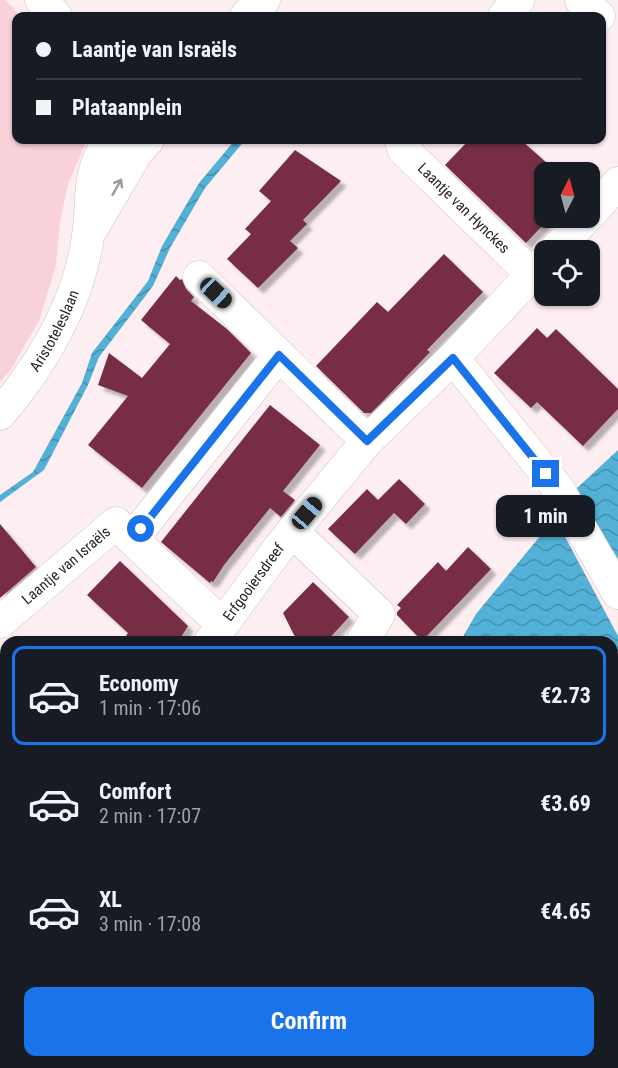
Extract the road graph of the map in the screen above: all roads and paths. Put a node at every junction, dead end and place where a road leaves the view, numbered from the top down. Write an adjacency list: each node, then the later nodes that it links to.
1 (41, 0): 5 (street)
2 (264, 0): 6 (street)
3 (518, 0): 7 (street)
4 (581, 0): 8 (street)
5 (52, 12)
6 (250, 12)
7 (508, 12)
8 (594, 12)
9 (606, 23): 10 (street)
10 (618, 34)
11 (108, 144): 17 (street, Aristoteleslaan)
12 (144, 144): 17 (street, Aristoteleslaan, one-way to 12)
13 (402, 144): 19 (street, Laantje van Hynckes)
14 (618, 183): 15 (street)
15 (600, 203)
16 (576, 228): 18 (street)
17 (88, 236): 24 (street, Aristoteleslaan)
18 (565, 240)
19 (534, 265)
20 (534, 272): 23 (street, Erfgooiersdreef)
21 (199, 277): 22 (street)
22 (279, 355): 25 (street); 27 (street, Laantje van Israëls)
23 (453, 358): 25 (street, Erfgooiersdreef); 28 (street)
24 (0, 414)
25 (367, 441): 26 (street, Erfgooiersdreef)
26 (292, 531): 30 (street, Erfgooiersdreef); 31 (street)
27 (132, 539): 29 (street, Laantje van Israëls); 30 (street, Laantje van Israëls)
28 (618, 593)
29 (0, 622)
30 (216, 633)
31 (366, 636)

